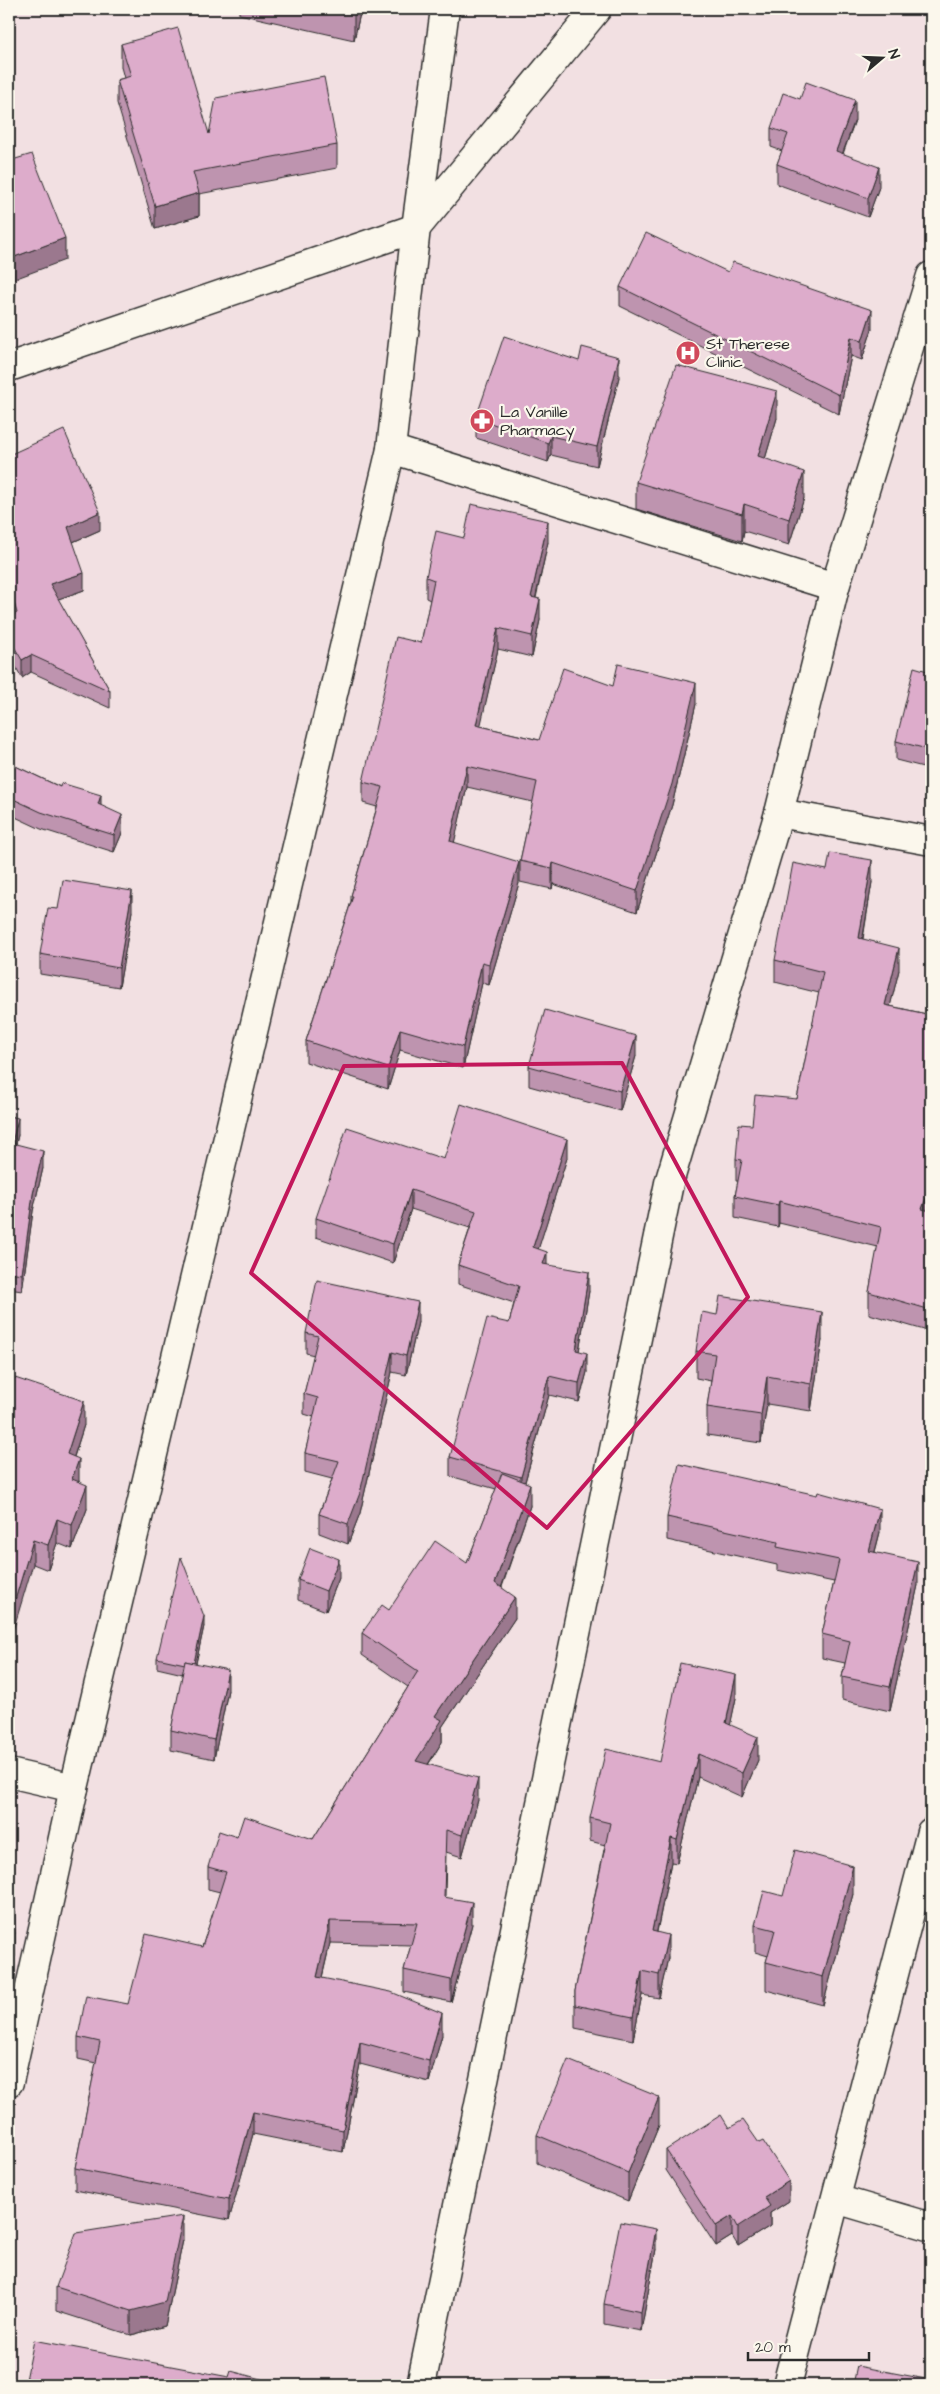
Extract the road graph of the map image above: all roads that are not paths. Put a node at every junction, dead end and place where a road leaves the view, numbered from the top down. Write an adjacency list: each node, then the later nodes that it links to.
1 (445, 9): 3 (street)
2 (597, 9): 3 (street)
3 (416, 228): 5 (street); 6 (street)
4 (931, 276): 7 (street)
5 (9, 367)
6 (391, 449): 7 (street); 11 (street)
7 (835, 586): 8 (street)
8 (779, 813): 9 (street); 16 (street)
9 (931, 841)
10 (9, 1773): 11 (street)
11 (74, 1788): 13 (street)
12 (931, 1832): 14 (street)
13 (9, 2082)
14 (836, 2199): 15 (street); 17 (street)
15 (931, 2227)
16 (421, 2385)
17 (787, 2385)

